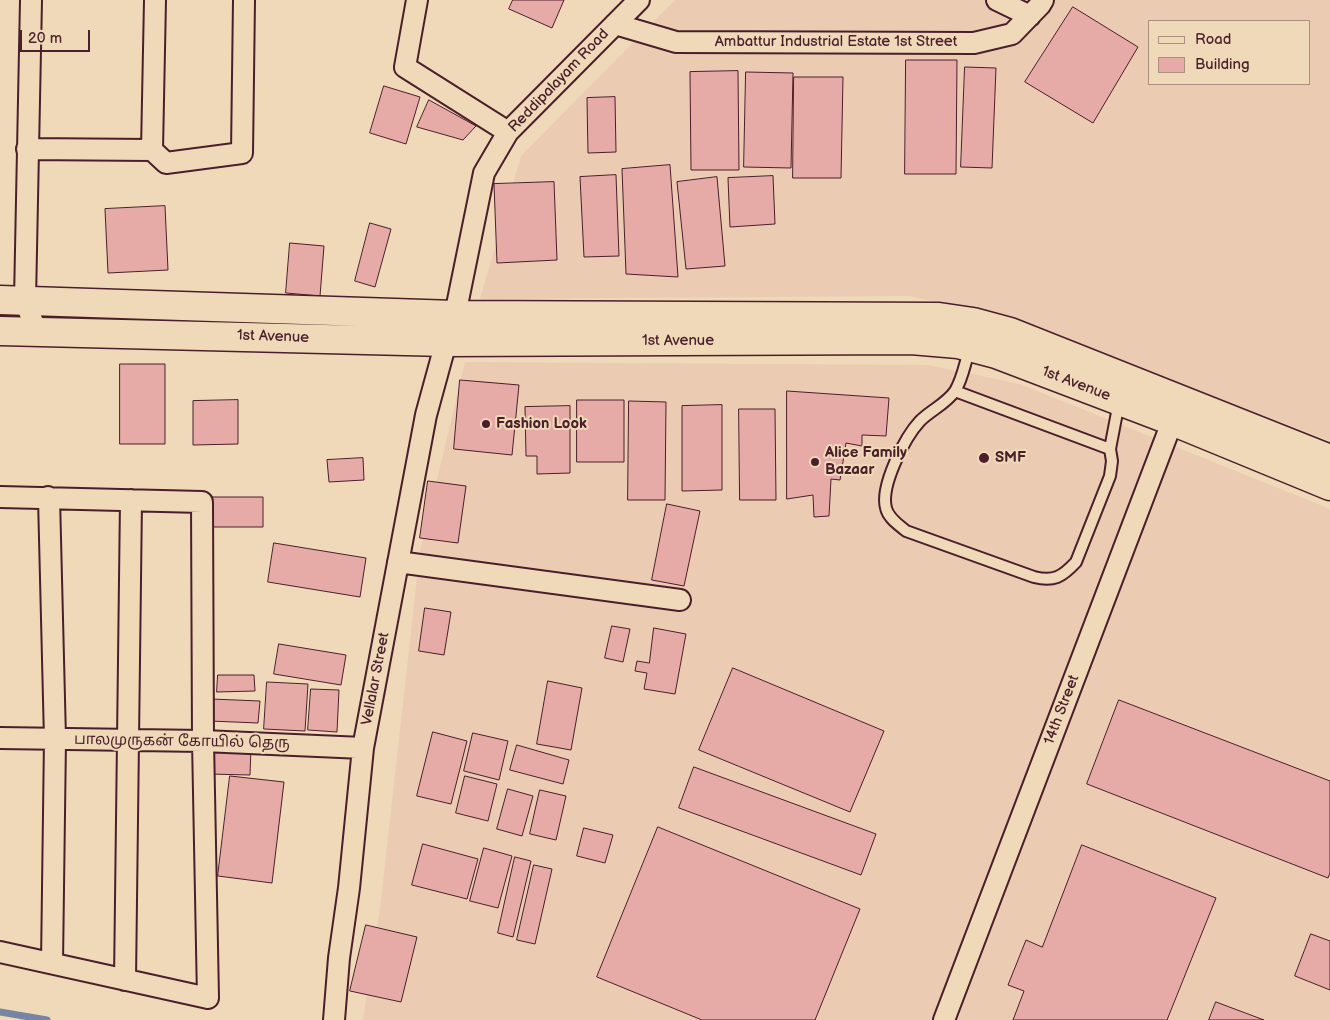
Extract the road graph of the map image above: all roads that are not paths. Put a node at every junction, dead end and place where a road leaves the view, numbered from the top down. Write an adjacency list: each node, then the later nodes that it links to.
1 (31, 0): 11 (street)
2 (155, 0): 12 (street)
3 (244, 0): 12 (street)
4 (418, 0): 10 (street)
5 (639, 0): 9 (street, Reddipalayam Road)
6 (997, 0): 8 (street)
7 (1043, 0): 8 (street, Ambattur Industrial Estate 1st Street)
8 (1030, 16): 9 (street, Ambattur Industrial Estate 1st Street)
9 (615, 24): 10 (street, Reddipalayam Road)
10 (508, 132): 14 (street, Reddipalayam Road)
11 (27, 149): 12 (street); 13 (street)
12 (152, 150)
13 (13, 300): 14 (main road, 1st Avenue); 16 (street)
14 (456, 315): 17 (street, Reddipalayam Road); 21 (main road, 1st Avenue)
15 (0, 330): 16 (main road, 1st Avenue)
16 (36, 331): 17 (main road, 1st Avenue)
17 (446, 342): 18 (main road, 1st Avenue); 28 (street, Vellalar Street)
18 (970, 347): 19 (lane); 20 (main road, 1st Avenue)
19 (955, 391): 22 (lane); 22 (lane)
20 (1119, 401): 21 (main road, 1st Avenue); 22 (lane)
21 (1176, 411): 23 (main road, 1st Avenue); 24 (main road, 1st Avenue); 39 (street, 14th Street)
22 (1110, 449)
23 (1330, 459)
24 (1330, 486)
25 (0, 497): 26 (street)
26 (49, 498): 27 (street); 31 (street)
27 (131, 500): 32 (street); 33 (street)
28 (398, 562): 29 (street); 34 (street, Vellalar Street)
29 (680, 600)
30 (0, 738): 31 (street, பாலமுருகன் கோயில் தெரு)
31 (55, 739): 32 (street, பாலமுருகன் கோயில் தெரு); 36 (street)
32 (129, 740): 33 (street, பாலமுருகன் கோயில் தெரு); 37 (street)
33 (203, 741): 34 (street, பாலமுருகன் கோயில் தெரு); 37 (street)
34 (363, 748): 38 (street, Vellalar Street)
35 (0, 952): 36 (street)
36 (52, 963): 37 (street)
37 (125, 980)
38 (334, 1020)
39 (944, 1020)

